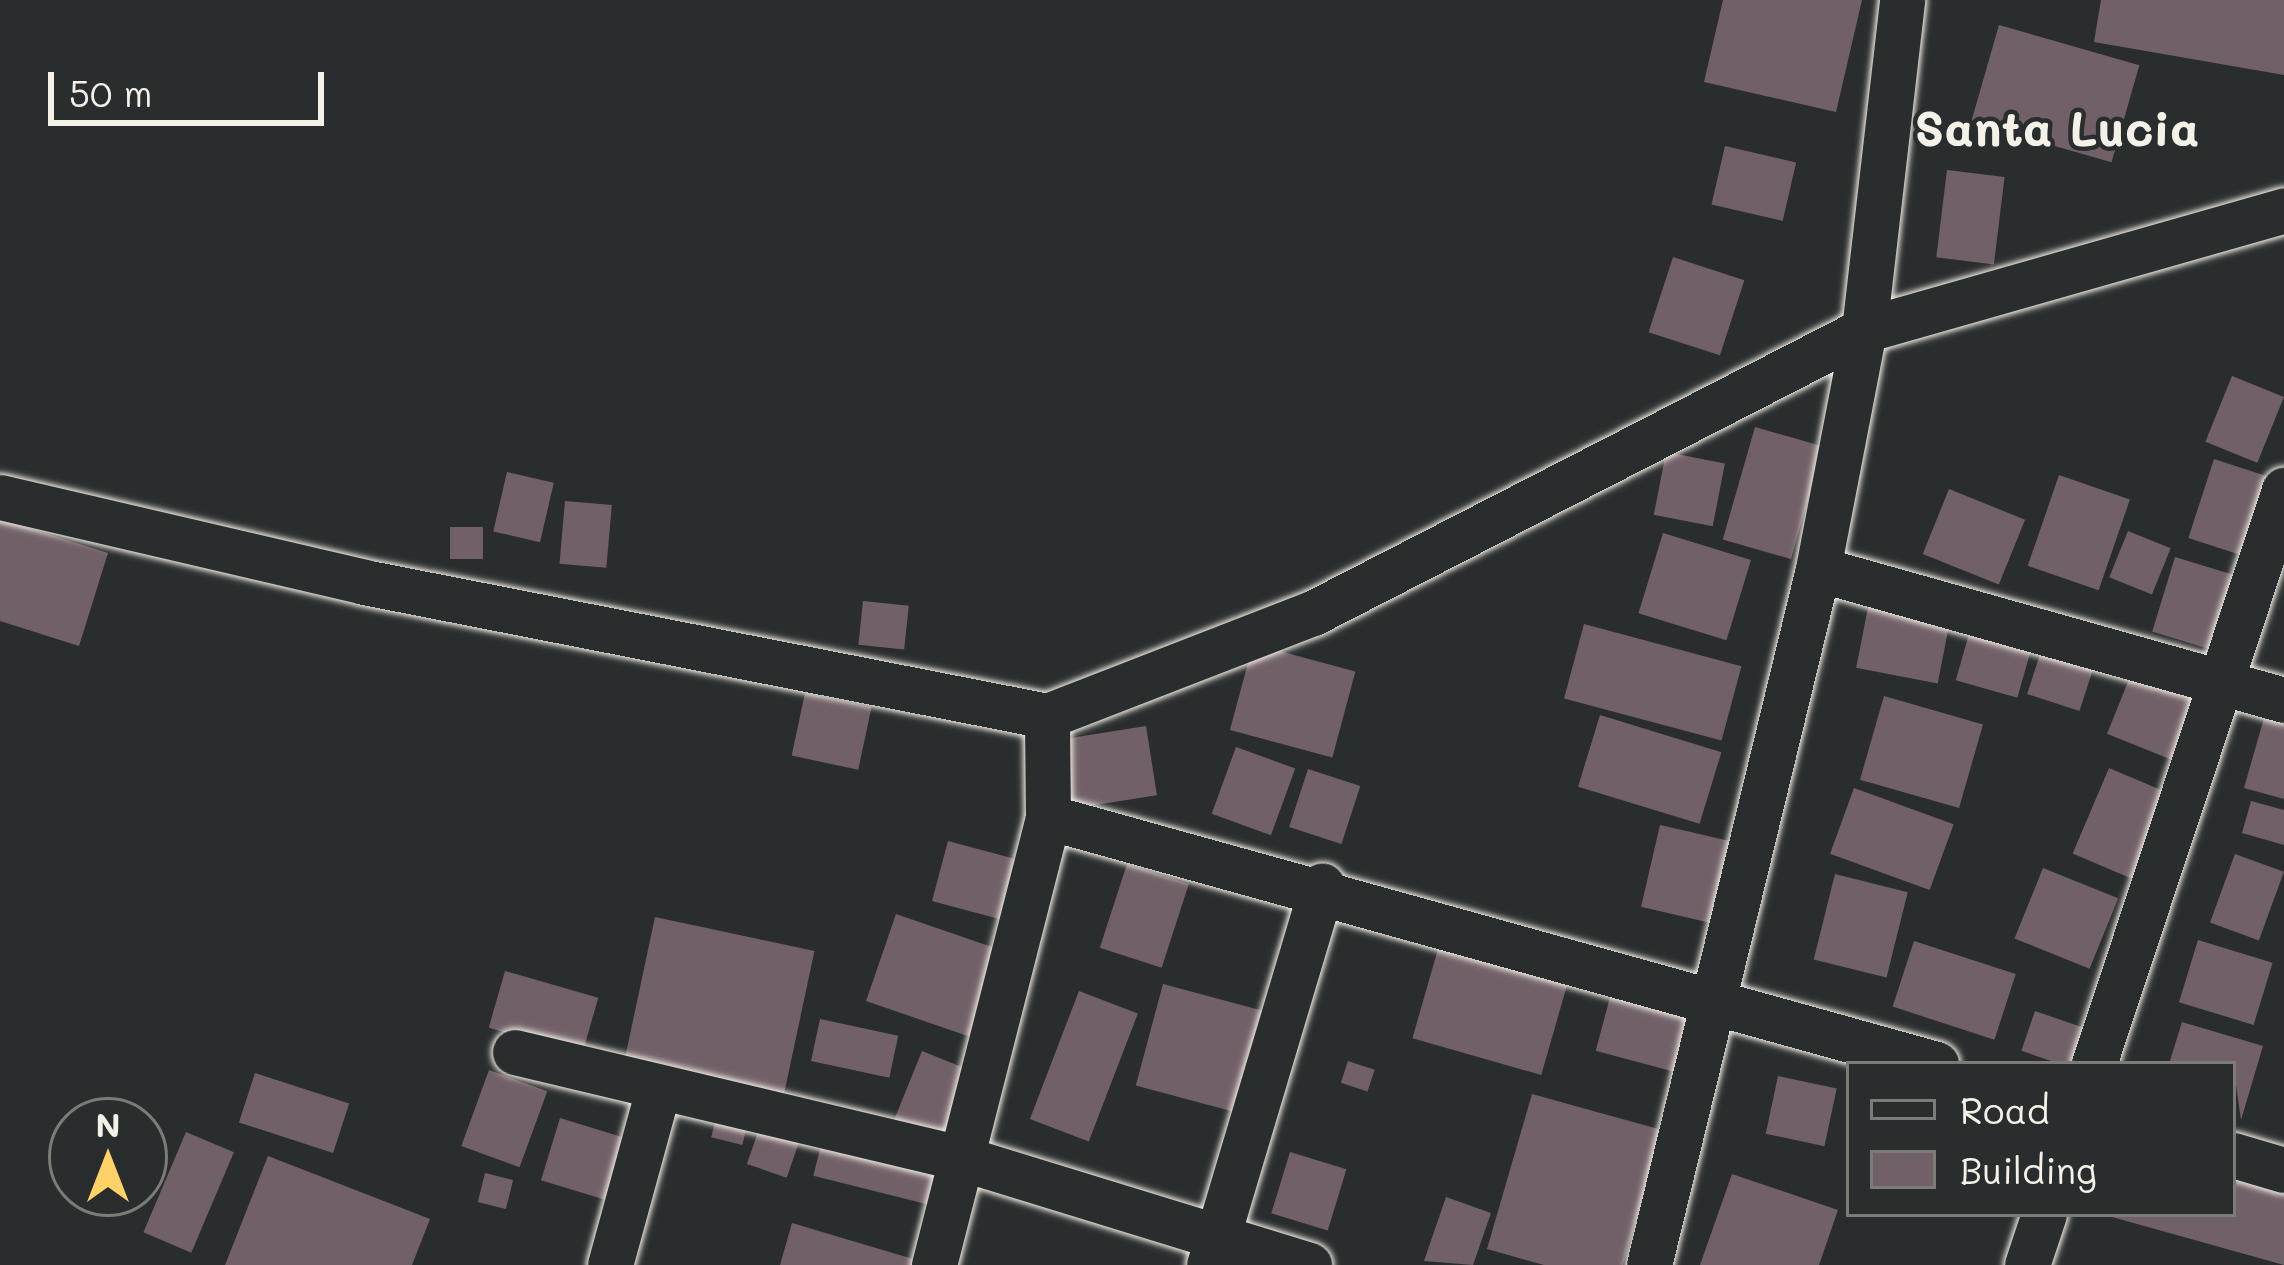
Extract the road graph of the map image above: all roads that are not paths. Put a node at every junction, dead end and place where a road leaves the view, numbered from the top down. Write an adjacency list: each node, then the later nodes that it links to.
1 (1902, 0): 3 (street)
2 (2284, 210): 3 (street)
3 (1864, 330): 6 (street); 9 (street)
4 (2284, 490): 7 (street)
5 (0, 497): 9 (street)
6 (1818, 568): 7 (street); 12 (street)
7 (2225, 682): 8 (street); 15 (street)
8 (2284, 700)
9 (1047, 716): 10 (street)
10 (1048, 817): 11 (street); 18 (street)
11 (1322, 885): 12 (street); 21 (street)
12 (1722, 996): 14 (street); 25 (street)
13 (515, 1052): 16 (street)
14 (1927, 1061)
15 (2095, 1061)
16 (658, 1090): 18 (street); 22 (street)
17 (2236, 1156): 19 (street)
18 (968, 1160): 21 (street); 23 (street)
19 (2284, 1171)
20 (2043, 1217): 26 (street)
21 (1212, 1253): 24 (street)
22 (610, 1265)
23 (934, 1265)
24 (1309, 1265)
25 (1648, 1265)
26 (2027, 1265)

